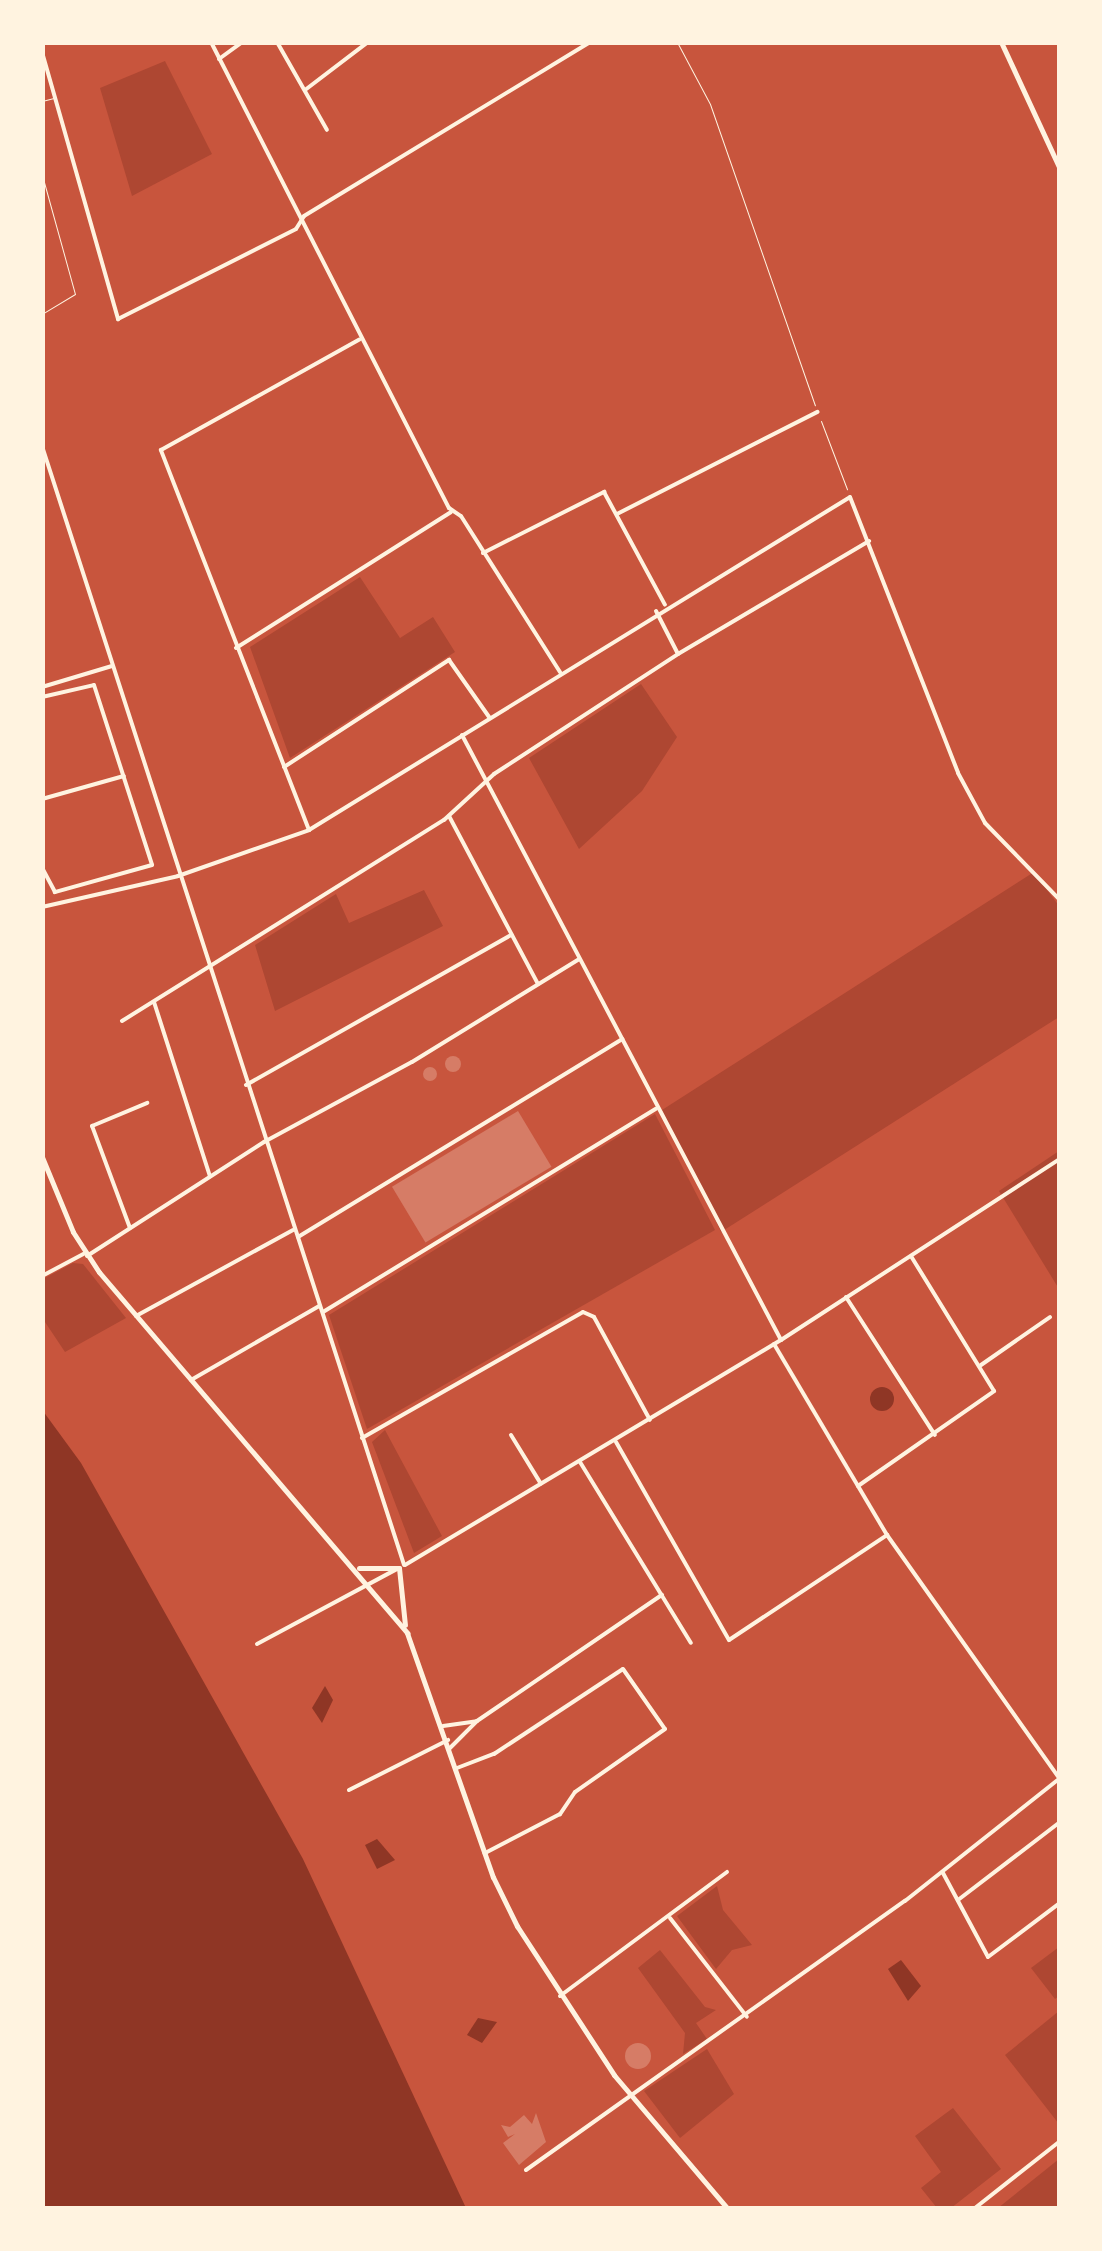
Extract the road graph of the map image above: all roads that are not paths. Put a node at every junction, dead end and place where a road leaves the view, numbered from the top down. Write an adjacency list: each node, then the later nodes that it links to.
1 (211, 42): 8 (street)
2 (242, 42): 8 (street)
3 (278, 42): 9 (street)
4 (368, 42): 9 (street)
5 (590, 42): 15 (street)
6 (1000, 42): 13 (main road)
7 (42, 52): 10 (street)
8 (219, 60): 15 (street)
9 (305, 90): 12 (street)
10 (56, 98): 11 (lane); 15 (street)
11 (42, 101)
12 (327, 130)
13 (1060, 169)
14 (42, 175): 16 (lane)
15 (304, 216): 17 (street)
16 (42, 314)
17 (359, 340): 20 (street); 26 (street)
18 (817, 412): 21 (street)
19 (42, 446): 28 (street)
20 (452, 511): 23 (street); 26 (street)
21 (616, 515): 23 (street); 24 (street)
22 (869, 542): 24 (street); 27 (street); 42 (street)
23 (483, 554): 29 (street)
24 (665, 606): 25 (street)
25 (656, 612): 27 (street); 29 (street)
26 (236, 648): 34 (street)
27 (678, 654): 36 (street)
28 (112, 666): 30 (street); 41 (street)
29 (560, 672): 32 (street)
30 (42, 687)
31 (42, 696): 35 (street)
32 (489, 717): 33 (street); 34 (street)
33 (462, 734): 36 (street); 39 (street)
34 (284, 767): 39 (street)
35 (124, 776): 37 (street); 40 (street)
36 (487, 781): 38 (street); 45 (street)
37 (42, 799)
38 (449, 816): 44 (street); 46 (street)
39 (309, 830): 41 (street)
40 (42, 868)
41 (178, 876): 43 (street); 46 (street)
42 (1060, 900)
43 (42, 907)
44 (511, 935): 47 (street); 51 (street)
45 (578, 960): 47 (street); 50 (street)
46 (207, 968): 48 (street); 51 (street)
47 (538, 984): 54 (street)
48 (154, 1002): 49 (street); 57 (street)
49 (122, 1021)
50 (622, 1039): 53 (street); 60 (street)
51 (246, 1085): 54 (street)
52 (147, 1103): 58 (street)
53 (656, 1109): 66 (street); 69 (street)
54 (264, 1142): 57 (street); 59 (street)
55 (42, 1157): 61 (main road)
56 (1060, 1159): 62 (street)
57 (210, 1176): 58 (street)
58 (130, 1228): 61 (street)
59 (293, 1230): 60 (street); 67 (street)
60 (296, 1238): 65 (street)
61 (86, 1255): 63 (street); 67 (main road)
62 (911, 1256): 64 (street); 71 (street)
63 (42, 1276)
64 (846, 1297): 69 (street); 74 (street)
65 (319, 1306): 66 (street); 72 (street)
66 (321, 1313): 76 (street)
67 (136, 1316): 72 (main road)
68 (1050, 1317): 71 (street)
69 (781, 1340): 70 (street)
70 (774, 1344): 73 (street); 80 (street)
71 (981, 1365): 74 (street)
72 (190, 1380): 82 (main road)
73 (650, 1420): 76 (street); 77 (street)
74 (935, 1435): 80 (street)
75 (511, 1436): 79 (street)
76 (362, 1438): 83 (street)
77 (615, 1441): 78 (street); 81 (street)
78 (580, 1462): 79 (street); 85 (street)
79 (541, 1484): 83 (street)
80 (857, 1486): 81 (street)
81 (887, 1535): 93 (street)
82 (356, 1567): 83 (main road); 84 (main road)
83 (402, 1567): 84 (street); 86 (main road)
84 (371, 1584): 86 (main road); 87 (street)
85 (662, 1595): 88 (street); 89 (street)
86 (407, 1633): 90 (main road)
87 (258, 1644)
88 (692, 1644)
89 (476, 1722): 90 (street); 91 (street)
90 (443, 1726): 91 (main road)
91 (449, 1744): 92 (main road); 94 (street)
92 (457, 1768): 96 (main road); 96 (street)
93 (1059, 1778): 98 (street)
94 (349, 1790)
95 (1060, 1822): 99 (street)
96 (485, 1853): 102 (main road)
97 (727, 1872): 101 (street)
98 (943, 1873): 99 (street); 103 (street)
99 (958, 1900): 100 (street)
100 (1060, 1903)
101 (669, 1916): 102 (street); 103 (street)
102 (560, 1996): 104 (main road)
103 (746, 2017): 104 (street)
104 (630, 2095): 106 (street); 107 (main road)
105 (1060, 2142): 108 (street)
106 (526, 2170)
107 (727, 2208)
108 (975, 2208)

